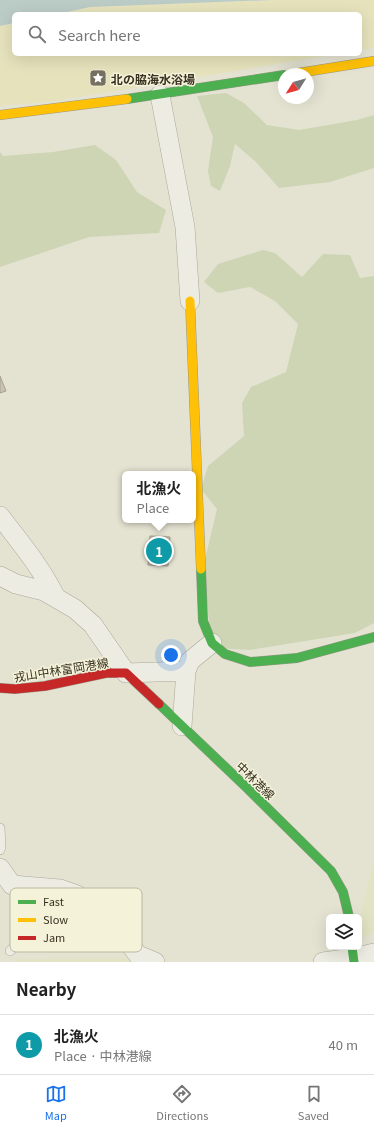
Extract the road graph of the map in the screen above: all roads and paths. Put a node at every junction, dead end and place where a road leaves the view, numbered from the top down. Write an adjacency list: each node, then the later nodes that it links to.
1 (374, 61): 2 (main road)
2 (314, 71)
3 (278, 76): 4 (main road)
4 (160, 95): 5 (main road); 6 (street)
5 (0, 114)
6 (190, 301): 11 (main road)
7 (0, 516): 9 (street)
8 (0, 576): 9 (street)
9 (55, 596): 14 (street)
10 (374, 637): 11 (main road); 12 (lane)
11 (212, 643): 13 (street)
12 (374, 646)
13 (186, 671): 14 (street); 16 (street)
14 (126, 673): 15 (main road, 戎山中林富岡港線); 16 (main road, 中林港線)
15 (0, 688)
16 (182, 726): 22 (main road, 中林港線)
17 (0, 828): 18 (lane)
18 (0, 850)
19 (0, 868): 20 (street)
20 (16, 886): 21 (street)
21 (45, 888)
22 (349, 914)
23 (136, 952): 26 (street)
24 (374, 953): 25 (street)
25 (353, 956): 27 (street)
26 (155, 962)
27 (323, 962)

